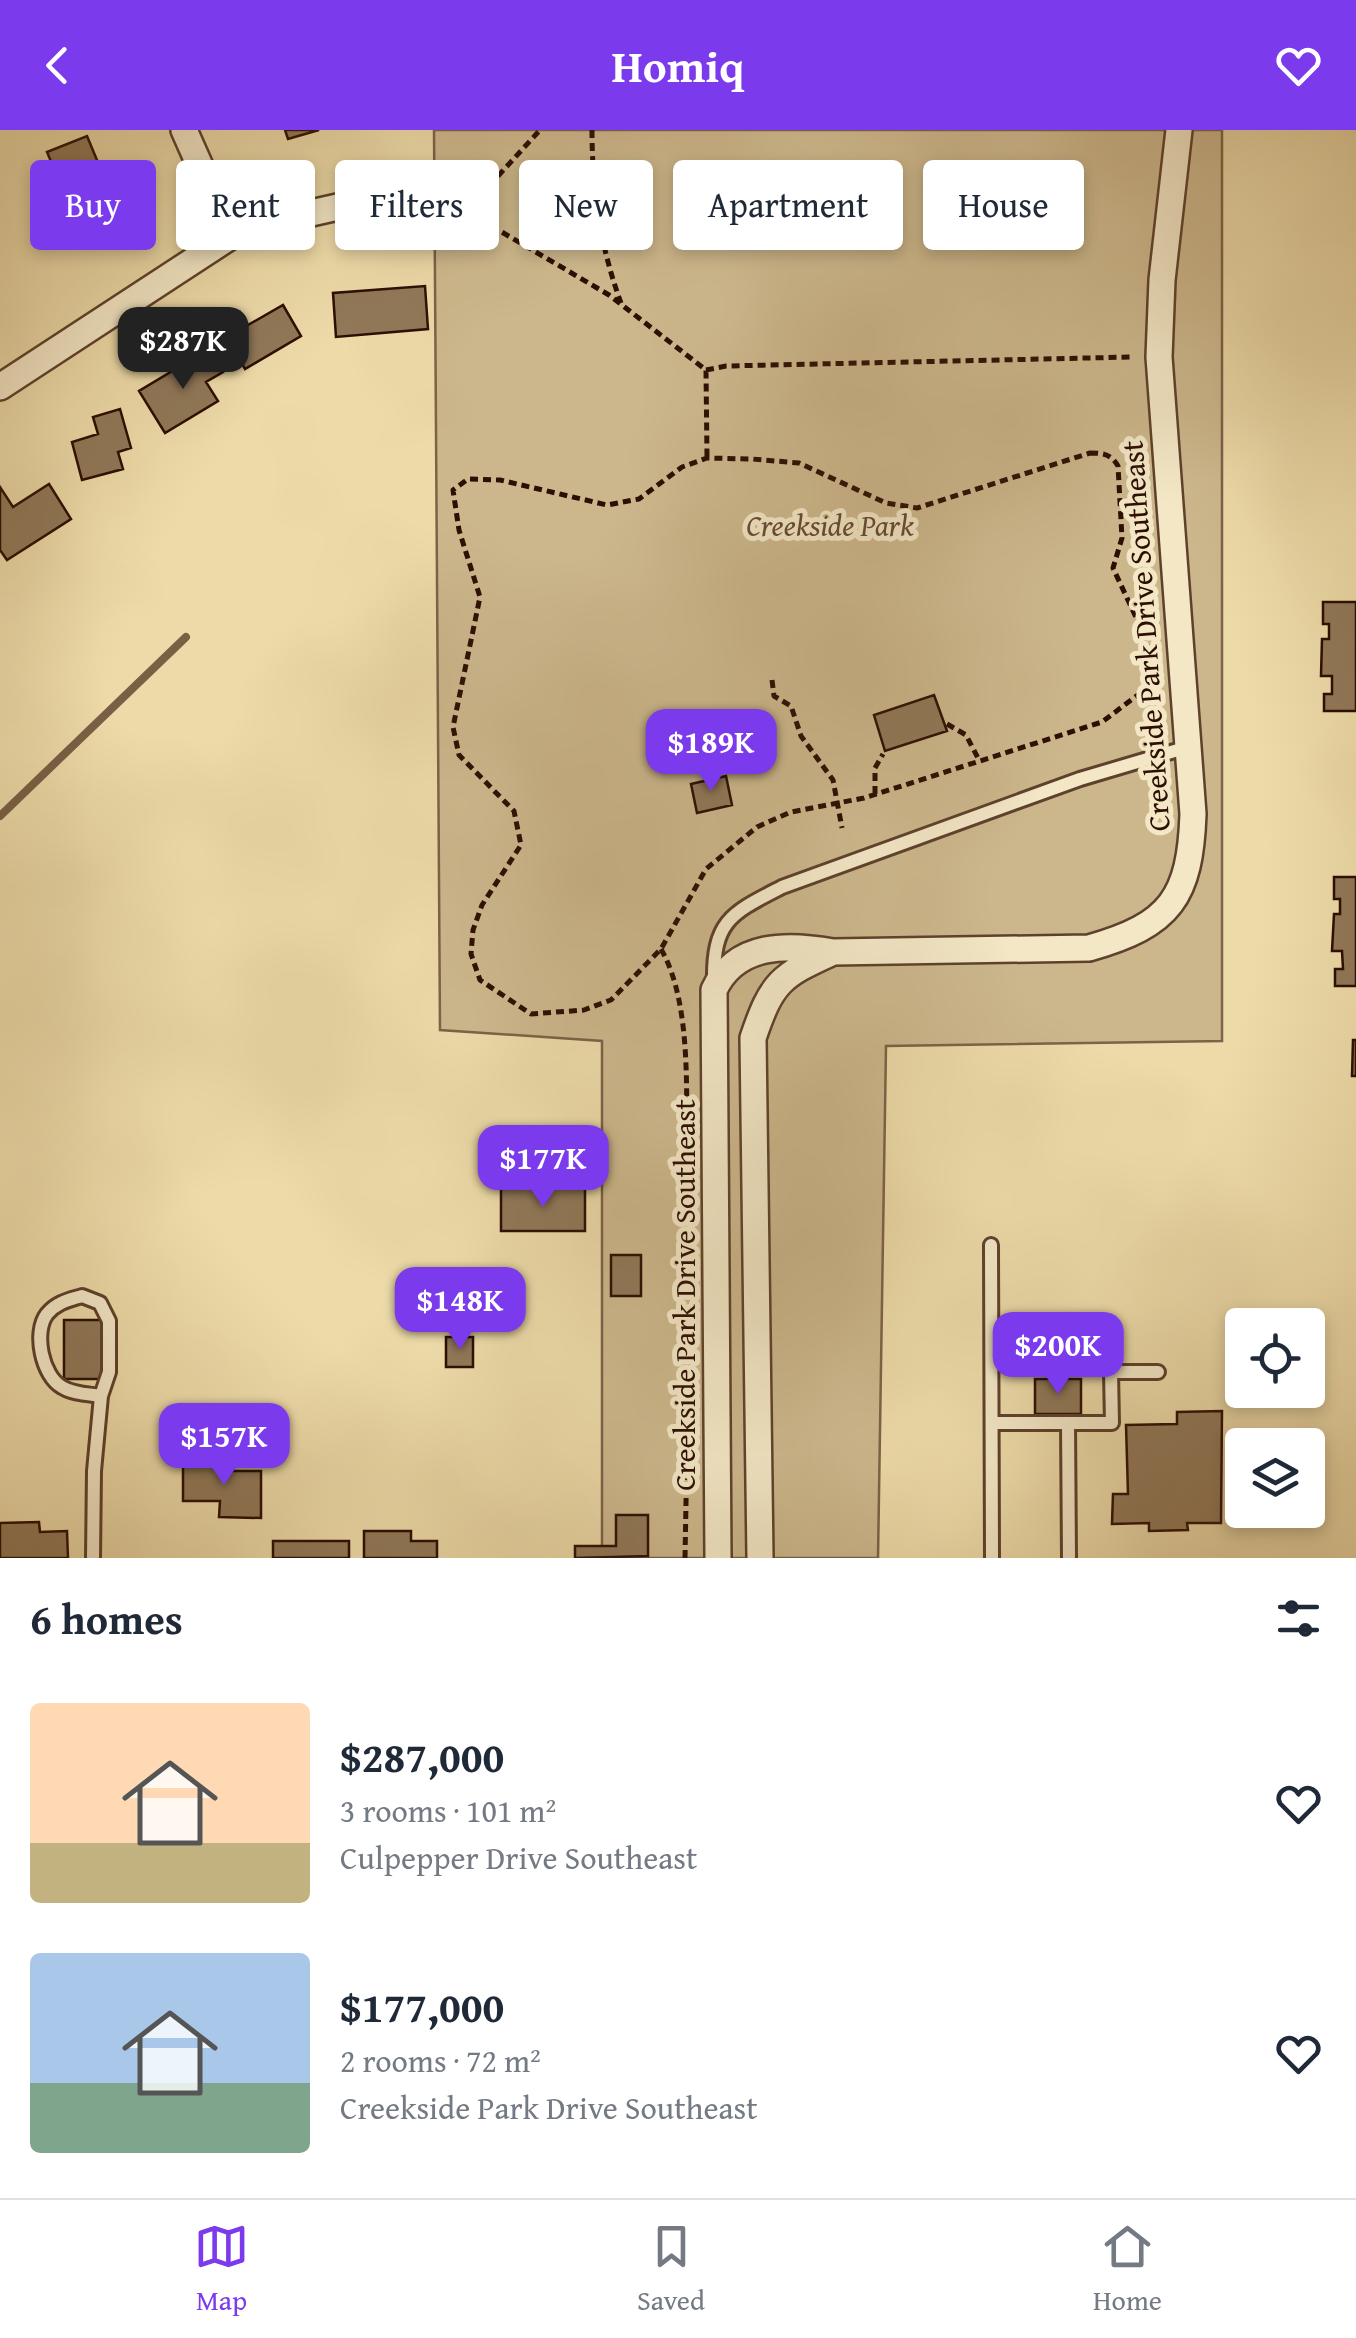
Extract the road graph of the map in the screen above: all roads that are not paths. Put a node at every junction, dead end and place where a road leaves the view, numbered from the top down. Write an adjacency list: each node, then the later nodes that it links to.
1 (184, 130): 3 (street)
2 (1179, 130): 6 (street, Creekside Park Drive Southeast)
3 (197, 160)
4 (210, 250): 5 (street)
5 (0, 387)
6 (1188, 747): 7 (street, Creekside Park Drive Southeast); 8 (lane)
7 (833, 952): 8 (street, Creekside Park Drive Southeast); 16 (street, Creekside Park Drive Southeast)
8 (714, 990): 15 (street, Creekside Park Drive Southeast)
9 (991, 1245): 12 (lane)
10 (1158, 1372): 13 (lane)
11 (101, 1396): 11 (lane); 14 (lane)
12 (992, 1423): 13 (lane); 17 (lane)
13 (1068, 1423): 18 (lane)
14 (94, 1558)
15 (718, 1558)
16 (760, 1558)
17 (992, 1558)
18 (1069, 1558)

